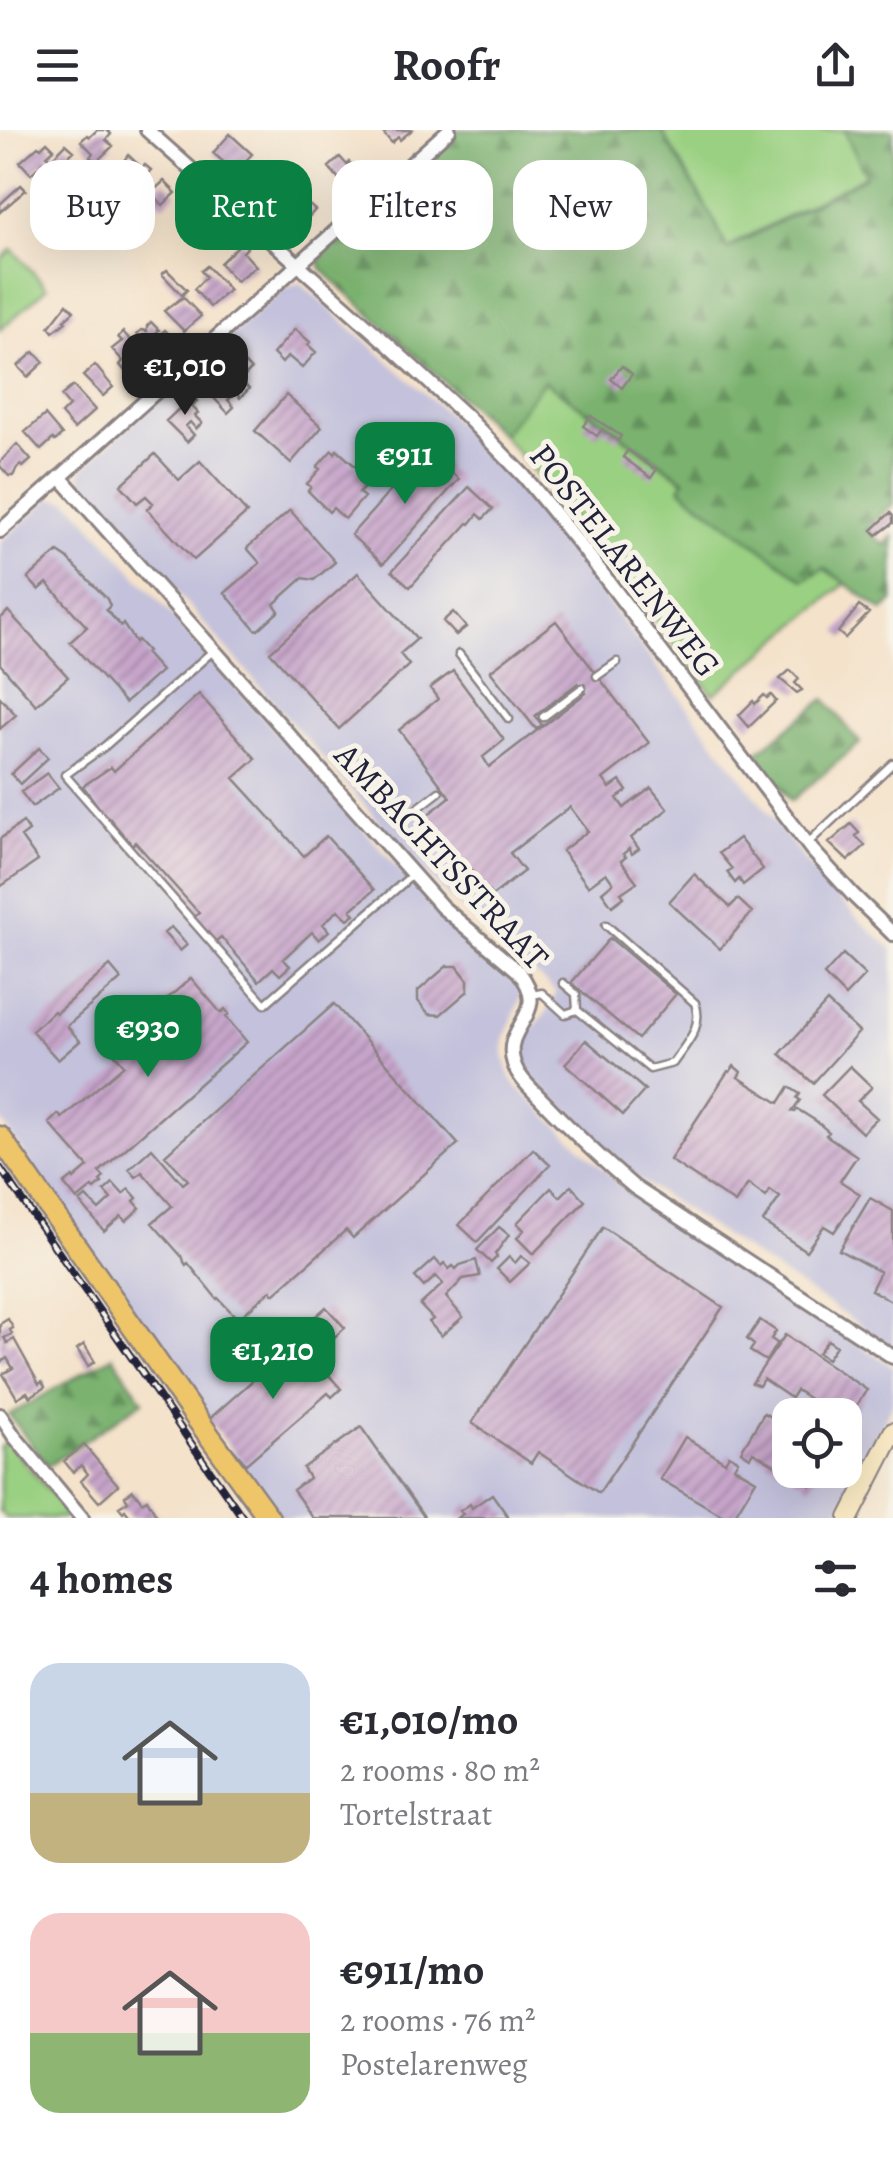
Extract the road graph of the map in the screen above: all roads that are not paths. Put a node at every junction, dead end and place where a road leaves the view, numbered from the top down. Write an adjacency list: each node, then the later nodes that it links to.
1 (147, 130): 3 (street, POSTELARENWEG)
2 (449, 130): 3 (street)
3 (298, 265): 4 (street); 16 (street, POSTELARENWEG)
4 (60, 477): 5 (street); 6 (street, AMBACHTSSTRAAT)
5 (0, 531)
6 (214, 650): 17 (street, AMBACHTSSTRAAT); 17 (lane)
7 (459, 654): 12 (lane)
8 (616, 662): 9 (lane)
9 (598, 676)
10 (582, 688): 11 (lane)
11 (543, 717)
12 (509, 720)
13 (893, 763): 16 (lane)
14 (439, 792): 15 (lane)
15 (400, 822)
16 (807, 844): 19 (street, POSTELARENWEG)
17 (413, 874): 21 (street, AMBACHTSSTRAAT)
18 (606, 925): 22 (lane)
19 (893, 934)
20 (562, 983): 22 (lane)
21 (532, 995): 22 (lane); 24 (street, AMBACHTSSTRAAT)
22 (577, 1010)
23 (0, 1137): 28 (main road)
24 (893, 1357)
25 (0, 1415): 27 (street)
26 (893, 1432): 29 (street)
27 (78, 1517)
28 (269, 1518)
29 (849, 1518)

